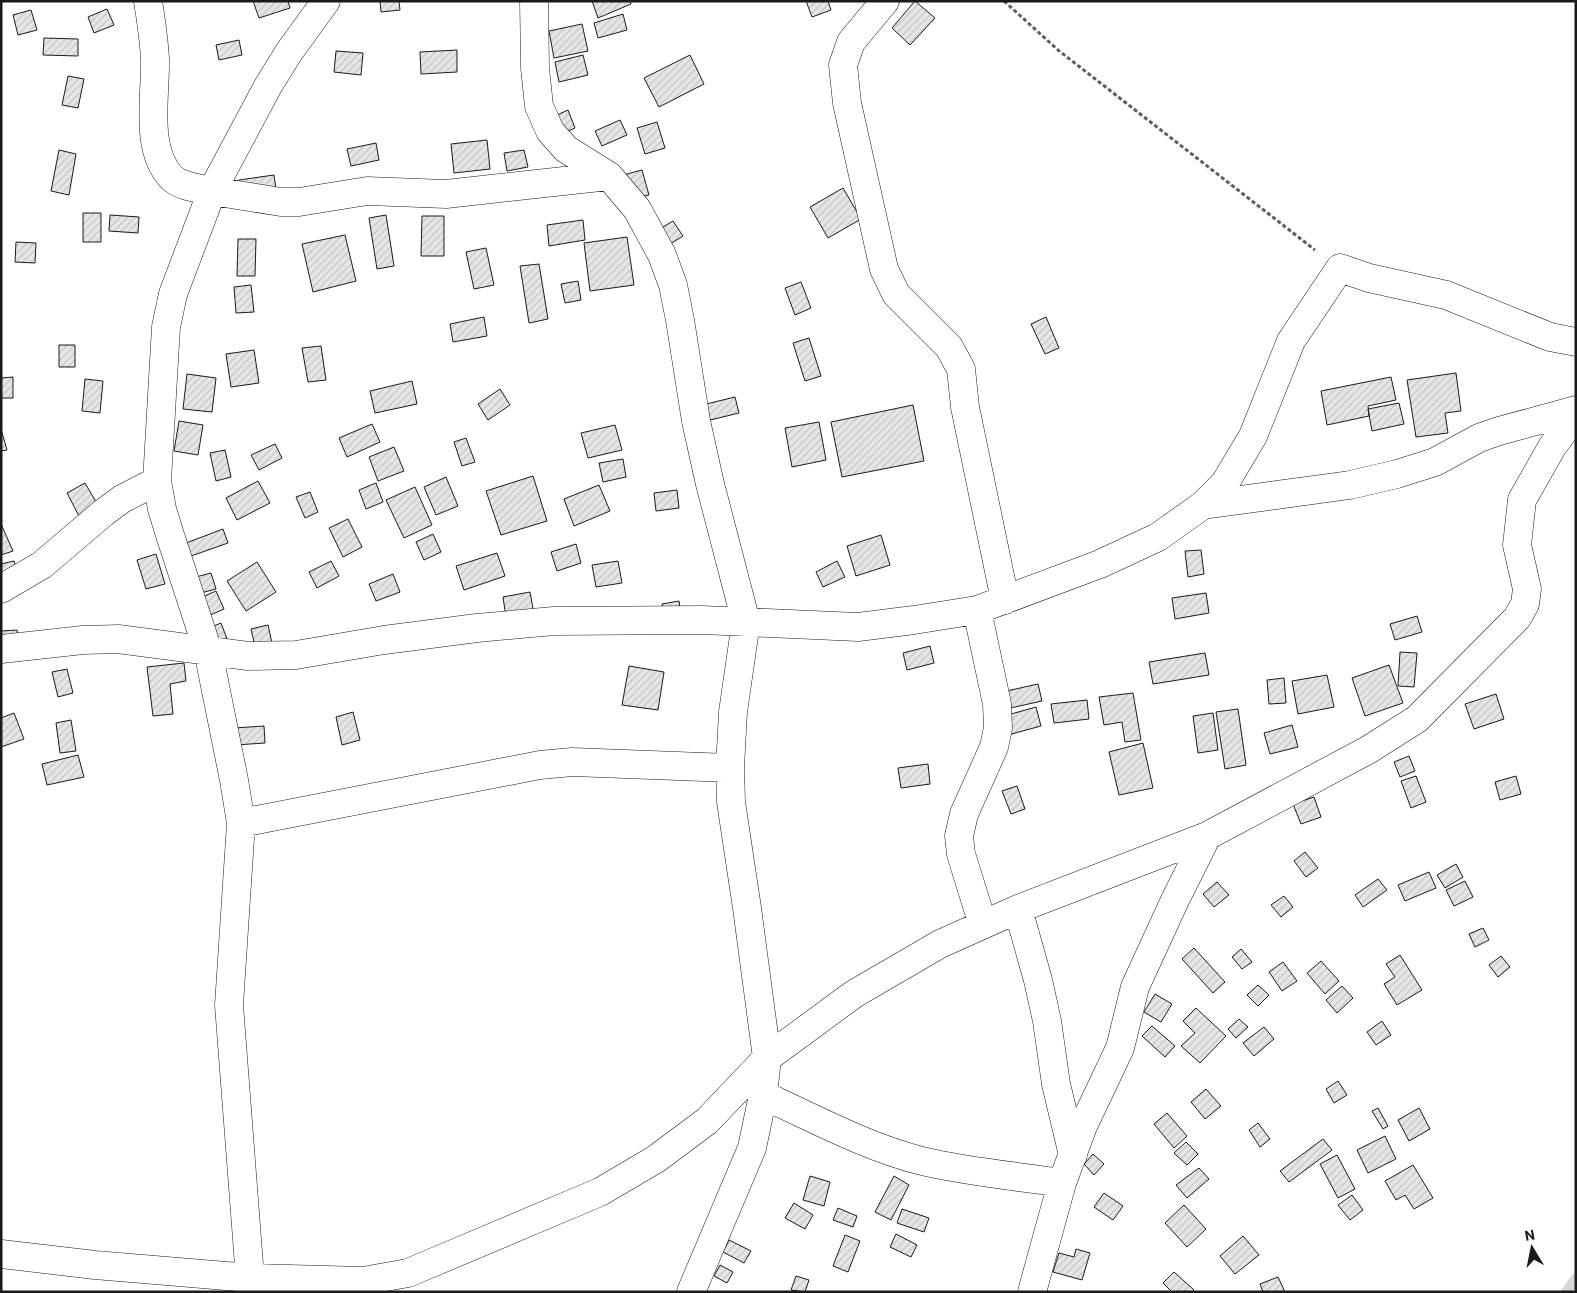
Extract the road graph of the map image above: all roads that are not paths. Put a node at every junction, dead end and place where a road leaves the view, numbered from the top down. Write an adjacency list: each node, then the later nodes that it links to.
1 (148, 1): 6 (street)
2 (326, 1): 6 (street)
3 (534, 1): 5 (street)
4 (884, 1): 13 (street)
5 (609, 176): 6 (street); 15 (street)
6 (212, 191): 10 (street)
7 (1576, 342): 11 (street)
8 (1576, 410): 11 (street)
9 (1576, 419): 20 (street)
10 (157, 481): 12 (street); 17 (street)
11 (1203, 506): 13 (street)
12 (1, 588)
13 (1005, 600): 14 (street)
14 (977, 610): 15 (street); 22 (street)
15 (746, 622): 17 (street); 18 (street)
16 (1, 649): 17 (street)
17 (208, 651): 19 (street)
18 (730, 768): 19 (street); 23 (street)
19 (241, 822): 28 (street)
20 (1207, 836): 21 (street); 25 (street)
21 (1018, 909): 22 (street); 25 (street)
22 (983, 924): 23 (street)
23 (767, 1058): 24 (street); 28 (street)
24 (763, 1095): 26 (street); 29 (street)
25 (1073, 1156): 26 (street)
26 (1062, 1182): 30 (street)
27 (1, 1254): 28 (street)
28 (250, 1278)
29 (691, 1292)
30 (1032, 1292)

